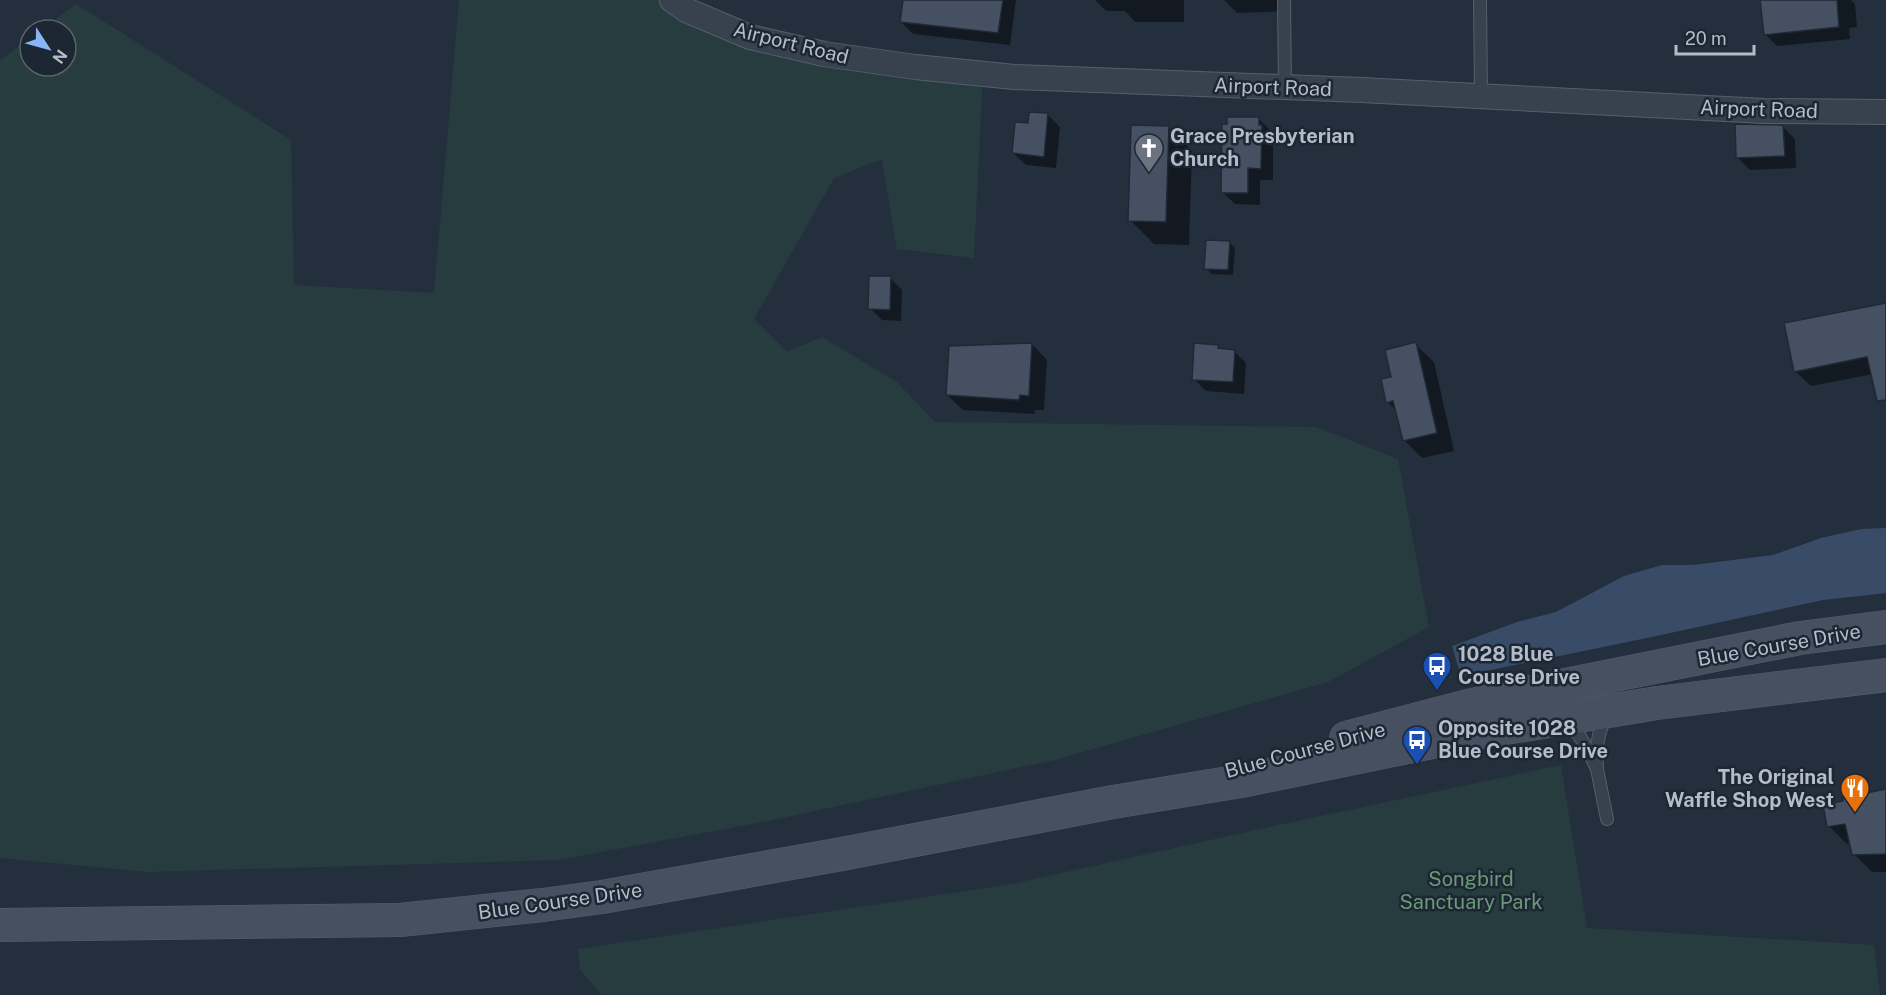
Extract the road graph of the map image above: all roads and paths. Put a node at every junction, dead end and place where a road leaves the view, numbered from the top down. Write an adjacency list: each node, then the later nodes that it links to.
1 (672, 0): 4 (street, Airport Road)
2 (1284, 0): 4 (lane)
3 (1480, 0): 5 (lane)
4 (1285, 88): 5 (street, Airport Road)
5 (1480, 96): 6 (street, Airport Road)
6 (1886, 112)
7 (1886, 627): 12 (main road, Blue Course Drive)
8 (1886, 675): 9 (main road, Blue Course Drive)
9 (1609, 711): 10 (main road, Blue Course Drive); 11 (lane)
10 (1561, 719): 11 (lane); 12 (main road, Blue Course Drive)
11 (1597, 769): 13 (lane)
12 (1113, 802): 14 (main road, Blue Course Drive)
13 (1607, 819)
14 (0, 925)

